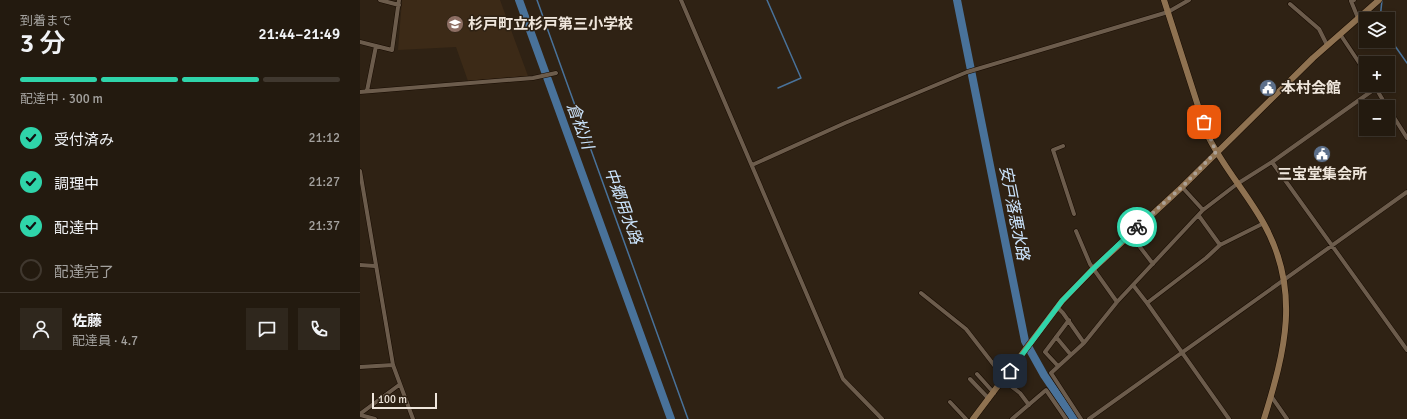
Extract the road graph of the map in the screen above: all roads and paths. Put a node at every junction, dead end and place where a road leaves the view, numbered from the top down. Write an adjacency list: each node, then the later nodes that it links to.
1 (380, 0): 7 (street)
2 (681, 0): 25 (street)
3 (1164, 0): 9 (main road)
4 (1189, 0): 9 (street)
5 (1354, 0): 10 (street)
6 (1379, 0): 10 (main road)
7 (399, 2): 14 (street)
8 (1290, 4): 13 (street)
9 (1168, 12): 23 (main road); 25 (street)
10 (1358, 18): 11 (main road)
11 (1340, 34): 13 (main road); 15 (street)
12 (360, 42): 14 (street)
13 (1327, 45): 23 (main road)
14 (376, 46): 17 (street)
15 (1359, 62)
16 (556, 73): 17 (street)
17 (367, 91): 18 (street)
18 (360, 92)
19 (1368, 92): 24 (street)
20 (1395, 118): 21 (street)
21 (1407, 138)
22 (1063, 146): 32 (street)
23 (1216, 152): 27 (main road); 28 (main road)
24 (1272, 162): 27 (street); 38 (street)
25 (752, 165): 70 (street)
26 (360, 171): 29 (street)
27 (1238, 184): 31 (street); 34 (main road)
28 (1182, 187): 31 (street); 36 (main road)
29 (361, 189): 41 (street)
30 (1407, 192): 38 (street)
31 (1203, 210): 33 (street)
32 (1074, 214)
33 (1198, 216): 37 (street); 39 (street)
34 (1264, 223): 37 (street); 43 (main road)
35 (1076, 231): 42 (street)
36 (1130, 234): 39 (street); 42 (main road)
37 (1220, 245): 47 (street)
38 (1332, 246): 43 (street); 52 (street)
39 (1153, 264): 44 (street)
40 (360, 265): 41 (street)
41 (375, 266): 55 (street)
42 (1093, 269): 46 (street); 48 (main road)
43 (1283, 281): 53 (street); 63 (main road)
44 (1133, 285): 46 (street); 47 (street)
45 (921, 293): 60 (street)
46 (1117, 302): 51 (street)
47 (1147, 303): 53 (street)
48 (1058, 308): 49 (street); 60 (main road)
49 (1068, 320): 50 (street); 51 (street)
50 (1056, 337): 54 (street); 56 (street)
51 (1084, 343): 54 (street)
52 (1407, 350)
53 (1182, 353): 76 (street); 77 (street)
54 (1071, 355): 56 (street)
55 (393, 365): 57 (street); 61 (street)
56 (1058, 366): 75 (street)
57 (360, 367)
58 (976, 374): 62 (street)
59 (970, 379): 64 (street)
60 (1004, 379): 62 (main road); 66 (street)
61 (399, 385): 67 (street); 69 (street)
62 (994, 392): 64 (main road)
63 (1271, 396): 78 (main road); 79 (street)
64 (989, 399): 72 (main road)
65 (950, 402): 71 (street)
66 (1029, 405): 73 (street); 74 (street)
67 (360, 414): 68 (street)
68 (375, 419)
69 (413, 419)
70 (882, 419)
71 (966, 419)
72 (973, 419)
73 (1012, 419)
74 (1066, 419)
75 (1081, 419)
76 (1089, 419)
77 (1229, 419)
78 (1264, 419)
79 (1287, 419)

